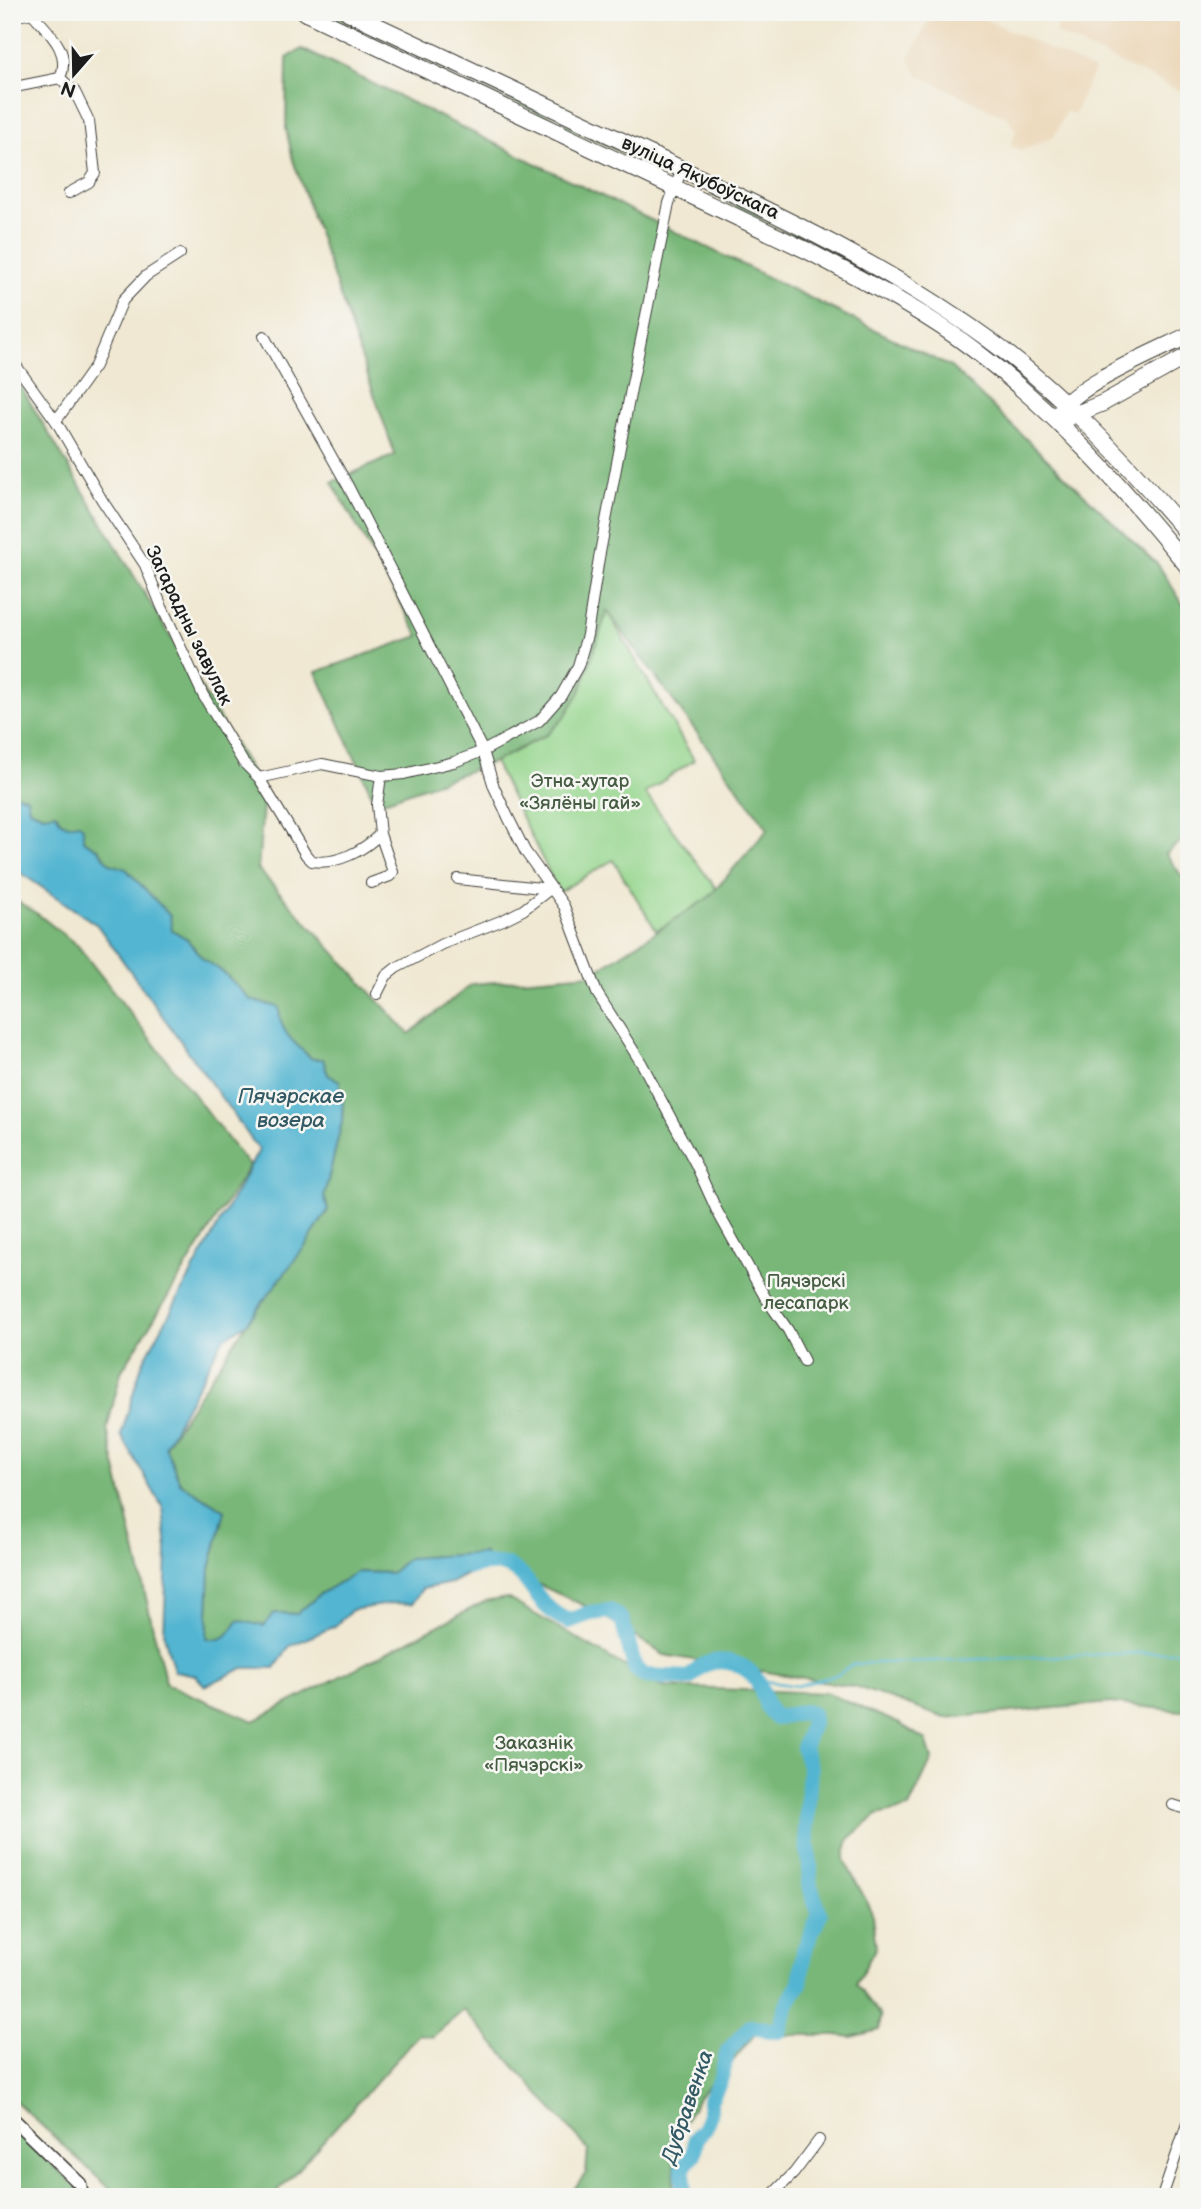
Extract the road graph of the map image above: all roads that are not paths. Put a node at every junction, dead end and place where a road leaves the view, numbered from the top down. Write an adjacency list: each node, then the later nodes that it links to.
1 (304, 12): 7 (main road, вуліца Якубоўскага)
2 (348, 12): 6 (main road, вуліца Якубоўскага)
3 (13, 17): 4 (street)
4 (60, 78): 5 (street); 8 (street)
5 (12, 89)
6 (682, 169): 7 (street); 14 (main road, вуліца Якубоўскага)
7 (673, 187): 15 (main road, вуліца Якубоўскага); 19 (street)
8 (69, 194)
9 (180, 254): 16 (street)
10 (1189, 335): 14 (main road)
11 (264, 337): 19 (street)
12 (1189, 355): 14 (main road)
13 (12, 360): 16 (street, Загарадны завулак)
14 (1071, 409): 15 (main road); 17 (main road, вуліца Якубоўскага)
15 (1056, 420): 18 (main road, вуліца Якубоўскага)
16 (56, 421): 21 (street, Загарадны завулак)
17 (1189, 535)
18 (1189, 568)
19 (483, 751): 20 (street); 25 (street)
20 (381, 776): 21 (street); 22 (street)
21 (259, 778): 22 (street, Загарадны завулак)
22 (380, 834): 24 (street)
23 (458, 879): 25 (street)
24 (371, 883)
25 (550, 889): 26 (street); 27 (street)
26 (377, 994)
27 (804, 1361)
28 (1173, 1805): 29 (street)
29 (1189, 1810)
30 (12, 2118): 33 (street)
31 (1189, 2118): 35 (street)
32 (819, 2140): 34 (street)
33 (82, 2197)
34 (769, 2197)
35 (1163, 2197)

